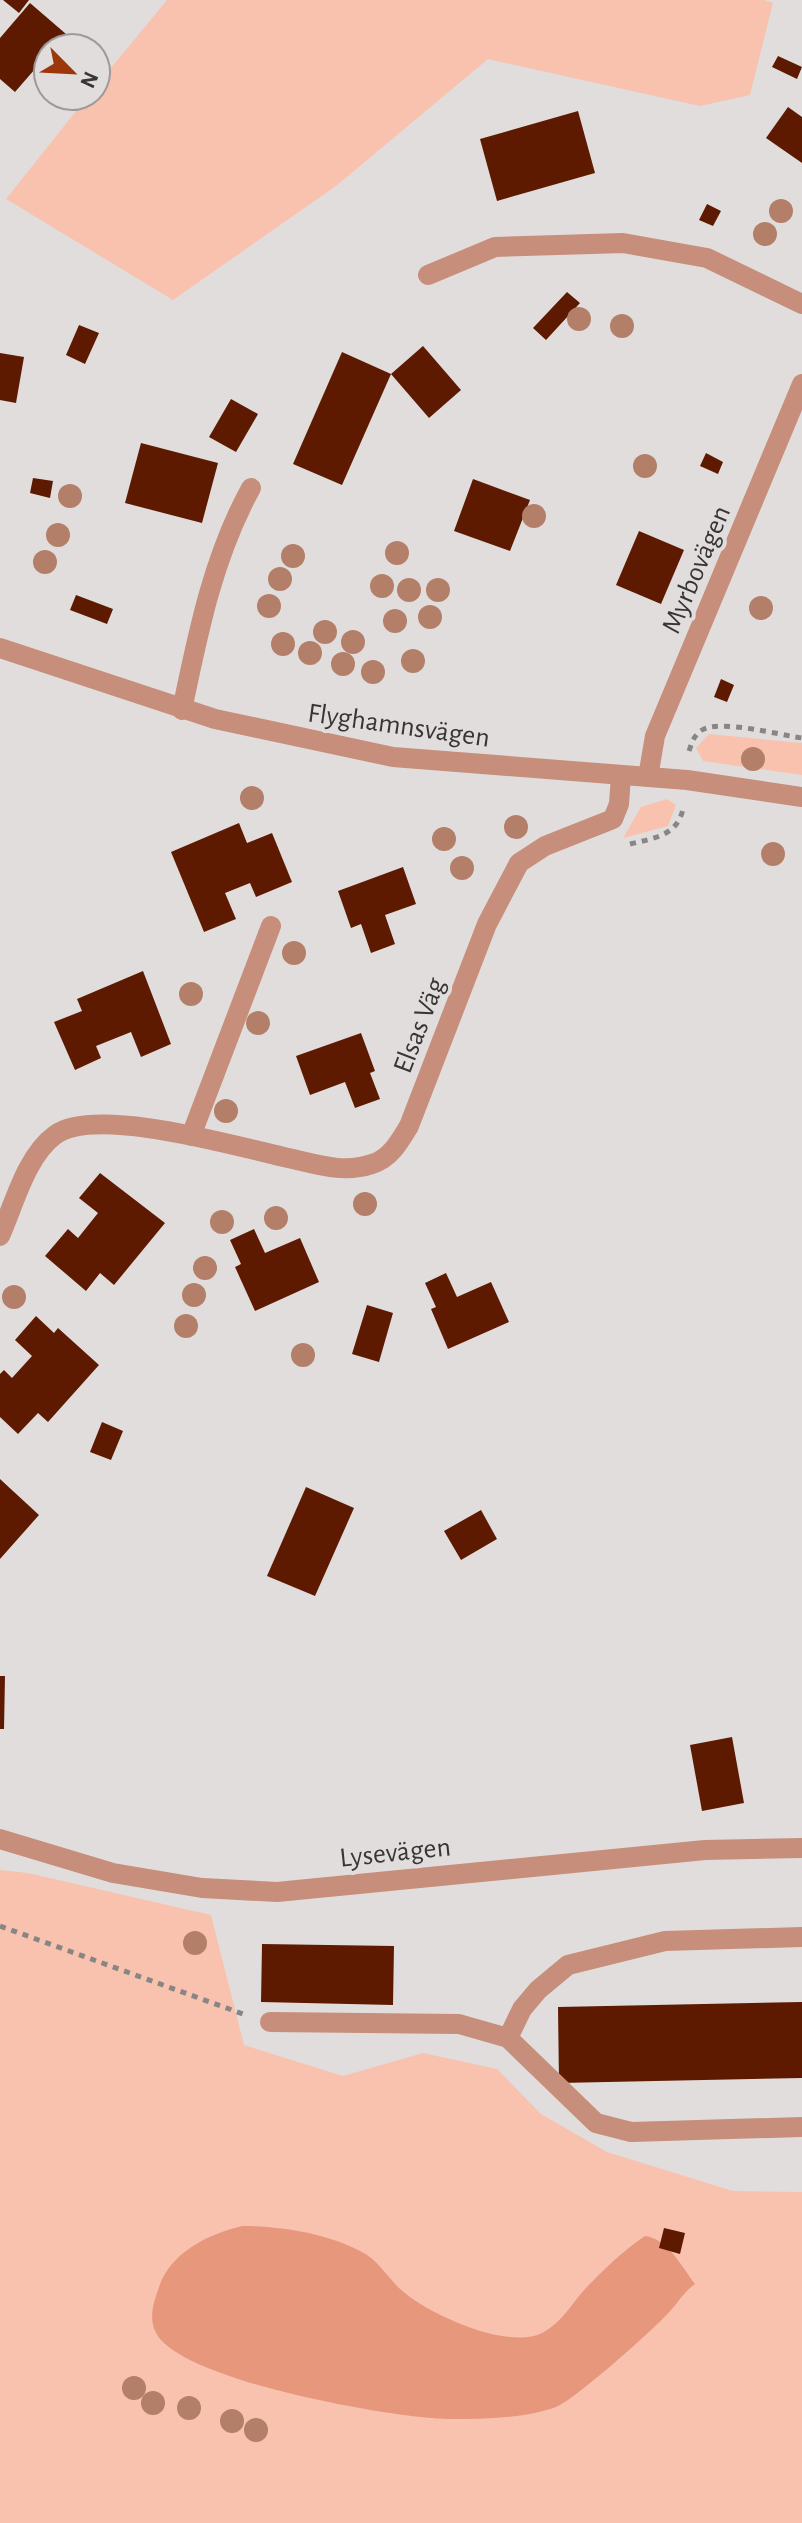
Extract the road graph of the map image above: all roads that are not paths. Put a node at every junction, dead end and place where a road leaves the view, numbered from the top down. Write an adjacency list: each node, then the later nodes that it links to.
1 (428, 275): 2 (street)
2 (802, 304)
3 (802, 384): 8 (street, Myrbovägen)
4 (251, 488): 6 (street)
5 (0, 648): 6 (street, Flyghamnsvägen)
6 (182, 710): 7 (street, Flyghamnsvägen)
7 (621, 776): 8 (street, Flyghamnsvägen); 11 (street, Elsas Väg)
8 (648, 777): 9 (street, Flyghamnsvägen)
9 (802, 797)
10 (271, 926): 11 (street)
11 (191, 1136): 12 (street, Elsas Väg)
12 (0, 1236)
13 (0, 1839): 14 (street, Lysevägen)
14 (802, 1848)
15 (802, 1937): 17 (street)
16 (270, 2022): 17 (street)
17 (508, 2038): 18 (street)
18 (802, 2127)

